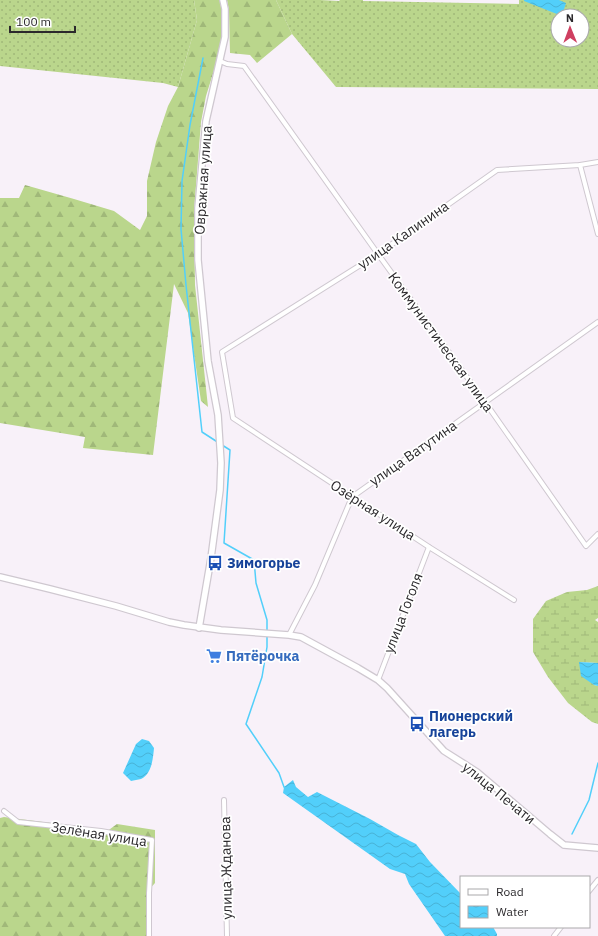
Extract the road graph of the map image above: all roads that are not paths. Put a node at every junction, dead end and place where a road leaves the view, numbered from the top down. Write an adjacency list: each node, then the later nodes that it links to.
1 (223, 0): 2 (street, Овражная улица)
2 (220, 61): 6 (street, Коммунистическая улица); 17 (street, Овражная улица)
3 (598, 162): 4 (street, улица Калинина)
4 (580, 165): 5 (street); 6 (street, улица Калинина)
5 (598, 234)
6 (378, 254): 8 (street, Коммунистическая улица); 9 (street, улица Калинина)
7 (598, 322): 8 (street, улица Ватутина)
8 (485, 402): 10 (street, улица Ватутина); 12 (street, Коммунистическая улица)
9 (233, 418): 10 (street, Озёрная улица)
10 (352, 497): 14 (street, Озёрная улица); 18 (street)
11 (598, 534): 12 (street)
12 (592, 540): 13 (street)
13 (598, 542)
14 (429, 547): 16 (street, Озёрная улица); 19 (street, улица Гоголя)
15 (0, 577): 17 (street, улица Печати)
16 (514, 600)
17 (199, 628): 18 (street, улица Печати)
18 (289, 635): 19 (street, улица Печати)
19 (378, 680): 22 (street, улица Печати)
20 (224, 800): 27 (street, улица Жданова)
21 (4, 811): 26 (street, Зелёная улица)
22 (598, 848)
23 (598, 880): 24 (street)
24 (590, 890)
25 (560, 928): 28 (street)
26 (148, 936)
27 (227, 936)
28 (554, 936)

